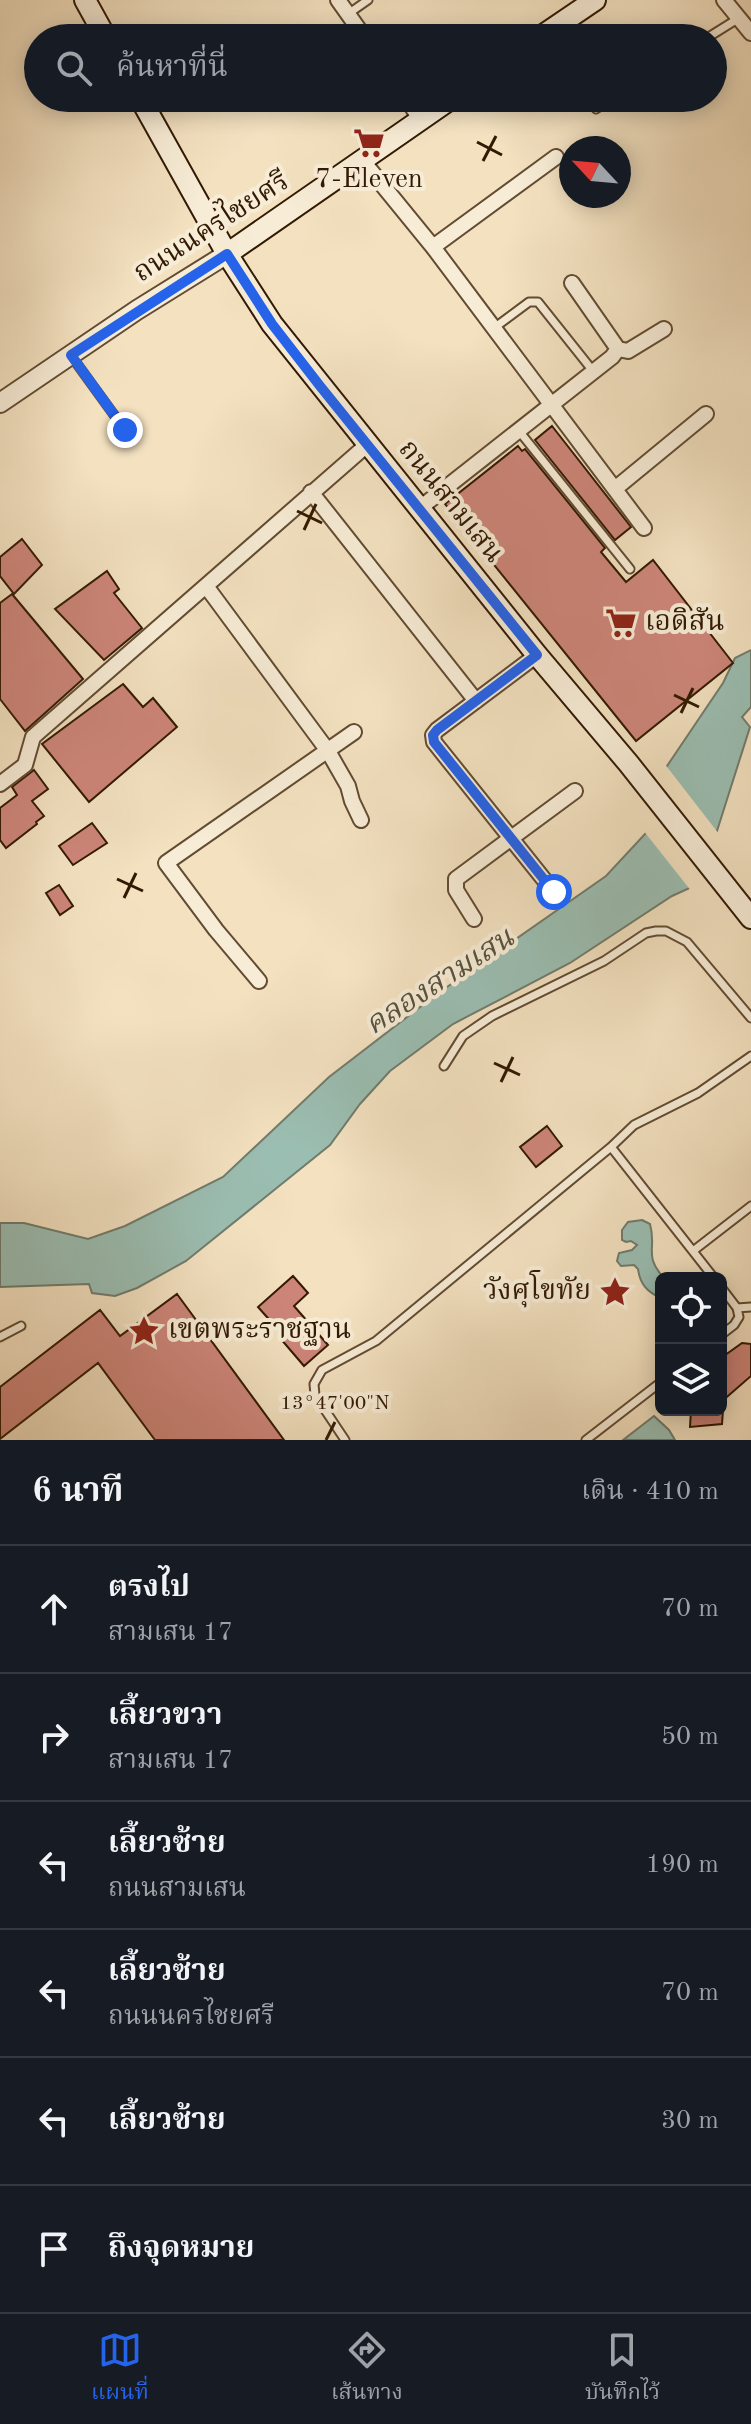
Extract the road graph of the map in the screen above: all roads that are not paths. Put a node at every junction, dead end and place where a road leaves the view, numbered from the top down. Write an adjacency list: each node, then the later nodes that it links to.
1 (85, 0): 8 (main road)
2 (338, 0): 6 (street)
3 (368, 0): 6 (lane)
4 (595, 0): 10 (main road)
5 (724, 0): 7 (street)
6 (348, 14): 9 (street)
7 (739, 18): 11 (lane); 12 (street)
8 (98, 24)
9 (355, 24)
10 (560, 24)
11 (727, 26)
12 (751, 33)
13 (148, 112): 20 (main road, ถนนสามเสน)
14 (416, 112): 16 (street)
15 (432, 112): 16 (main road, ถนนนครไชยศรี)
16 (421, 120): 18 (main road, ถนนนครไชยศรี)
17 (556, 157): 19 (street)
18 (362, 160): 19 (street); 20 (main road, ถนนนครไชยศรี)
19 (433, 247): 22 (street)
20 (227, 254): 25 (street, ถนนนครไชยศรี); 32 (main road, ถนนสามเสน)
21 (572, 283): 24 (street)
22 (494, 328): 26 (lane); 28 (street)
23 (664, 329): 24 (street)
24 (618, 349): 26 (street)
25 (71, 355): 27 (street, ถนนนครไชยศรี); 30 (lane)
26 (594, 372): 28 (street)
27 (0, 403)
28 (553, 404): 31 (street); 33 (street)
29 (706, 414): 33 (street)
30 (125, 430)
31 (519, 431): 35 (street); 37 (lane)
32 (368, 444): 34 (street); 35 (main road, ถนนสามเสน)
33 (616, 488): 36 (street)
34 (311, 492): 38 (street); 40 (street)
35 (420, 508): 39 (main road, ถนนสามเสน)
36 (644, 528)
37 (630, 569)
38 (206, 586): 42 (street); 43 (street)
39 (537, 655): 40 (street); 48 (main road, ถนนสามเสน)
40 (476, 701): 46 (street)
41 (354, 732): 42 (street)
42 (328, 751): 45 (street); 50 (street)
43 (0, 784)
44 (575, 791): 46 (street)
45 (361, 820)
46 (509, 837): 47 (street); 49 (street)
47 (554, 892)
48 (751, 918)
49 (474, 919)
50 (259, 981)
51 (751, 1018): 53 (lane)
52 (751, 1056): 54 (lane)
53 (444, 1066)
54 (611, 1147): 56 (lane); 65 (lane)
55 (751, 1206): 56 (lane)
56 (693, 1251): 57 (lane)
57 (709, 1272)
58 (727, 1295): 60 (lane)
59 (751, 1307): 60 (lane)
60 (737, 1308): 62 (lane)
61 (21, 1326): 63 (lane)
62 (727, 1330)
63 (0, 1337)
64 (655, 1387): 66 (lane)
65 (345, 1440)
66 (586, 1440)

